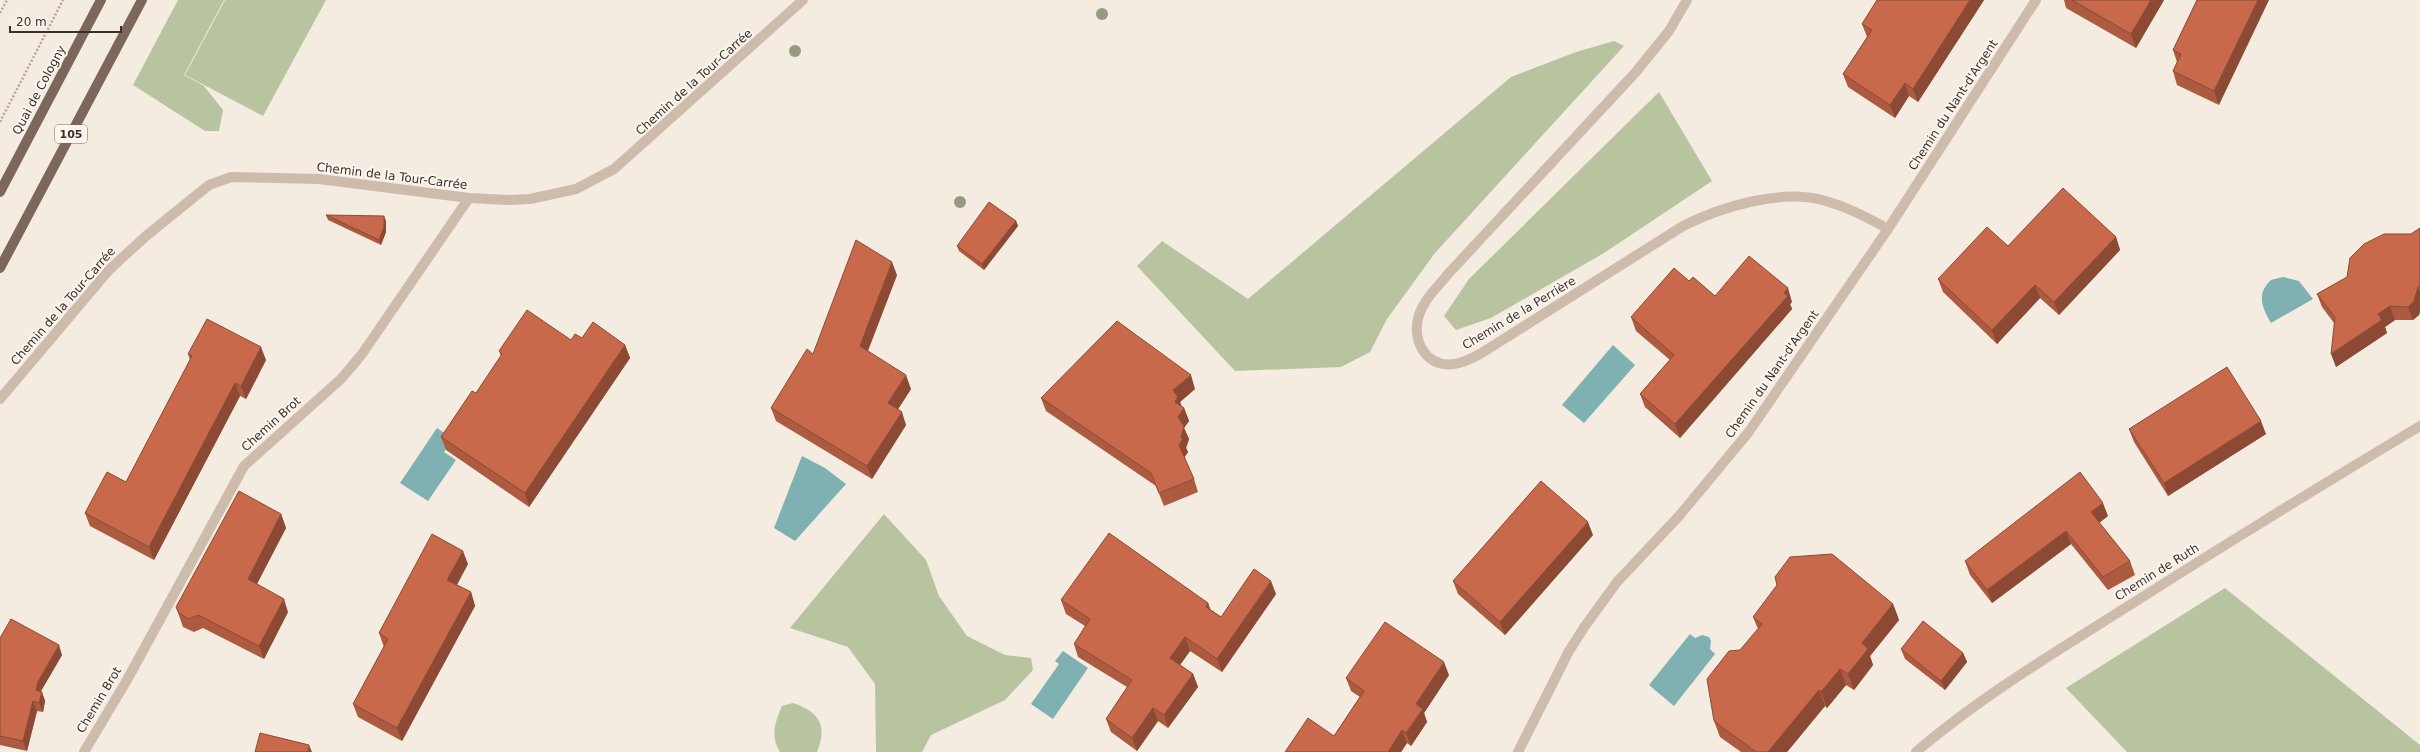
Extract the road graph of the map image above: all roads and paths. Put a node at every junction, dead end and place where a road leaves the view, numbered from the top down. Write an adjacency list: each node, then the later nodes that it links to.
1 (7, 0): 8 (path)
2 (63, 0): 9 (path, Quai de Cologny)
3 (101, 0): 10 (main road, Quai de Cologny / 105)
4 (142, 0): 13 (main road, 105)
5 (803, 0): 11 (street, Chemin de la Tour-Carrée)
6 (1687, 0): 12 (street, Chemin de la Perrière)
7 (2036, 0): 12 (street, Chemin du Nant-d'Argent)
8 (0, 13)
9 (0, 122)
10 (0, 192)
11 (469, 198): 14 (street, Chemin de la Tour-Carrée); 16 (street, Chemin Brot)
12 (1888, 229): 17 (street, Chemin du Nant-d'Argent)
13 (0, 268)
14 (0, 399)
15 (2420, 426): 18 (street, Chemin de Ruth)
16 (84, 752)
17 (1518, 752)
18 (1916, 752)

